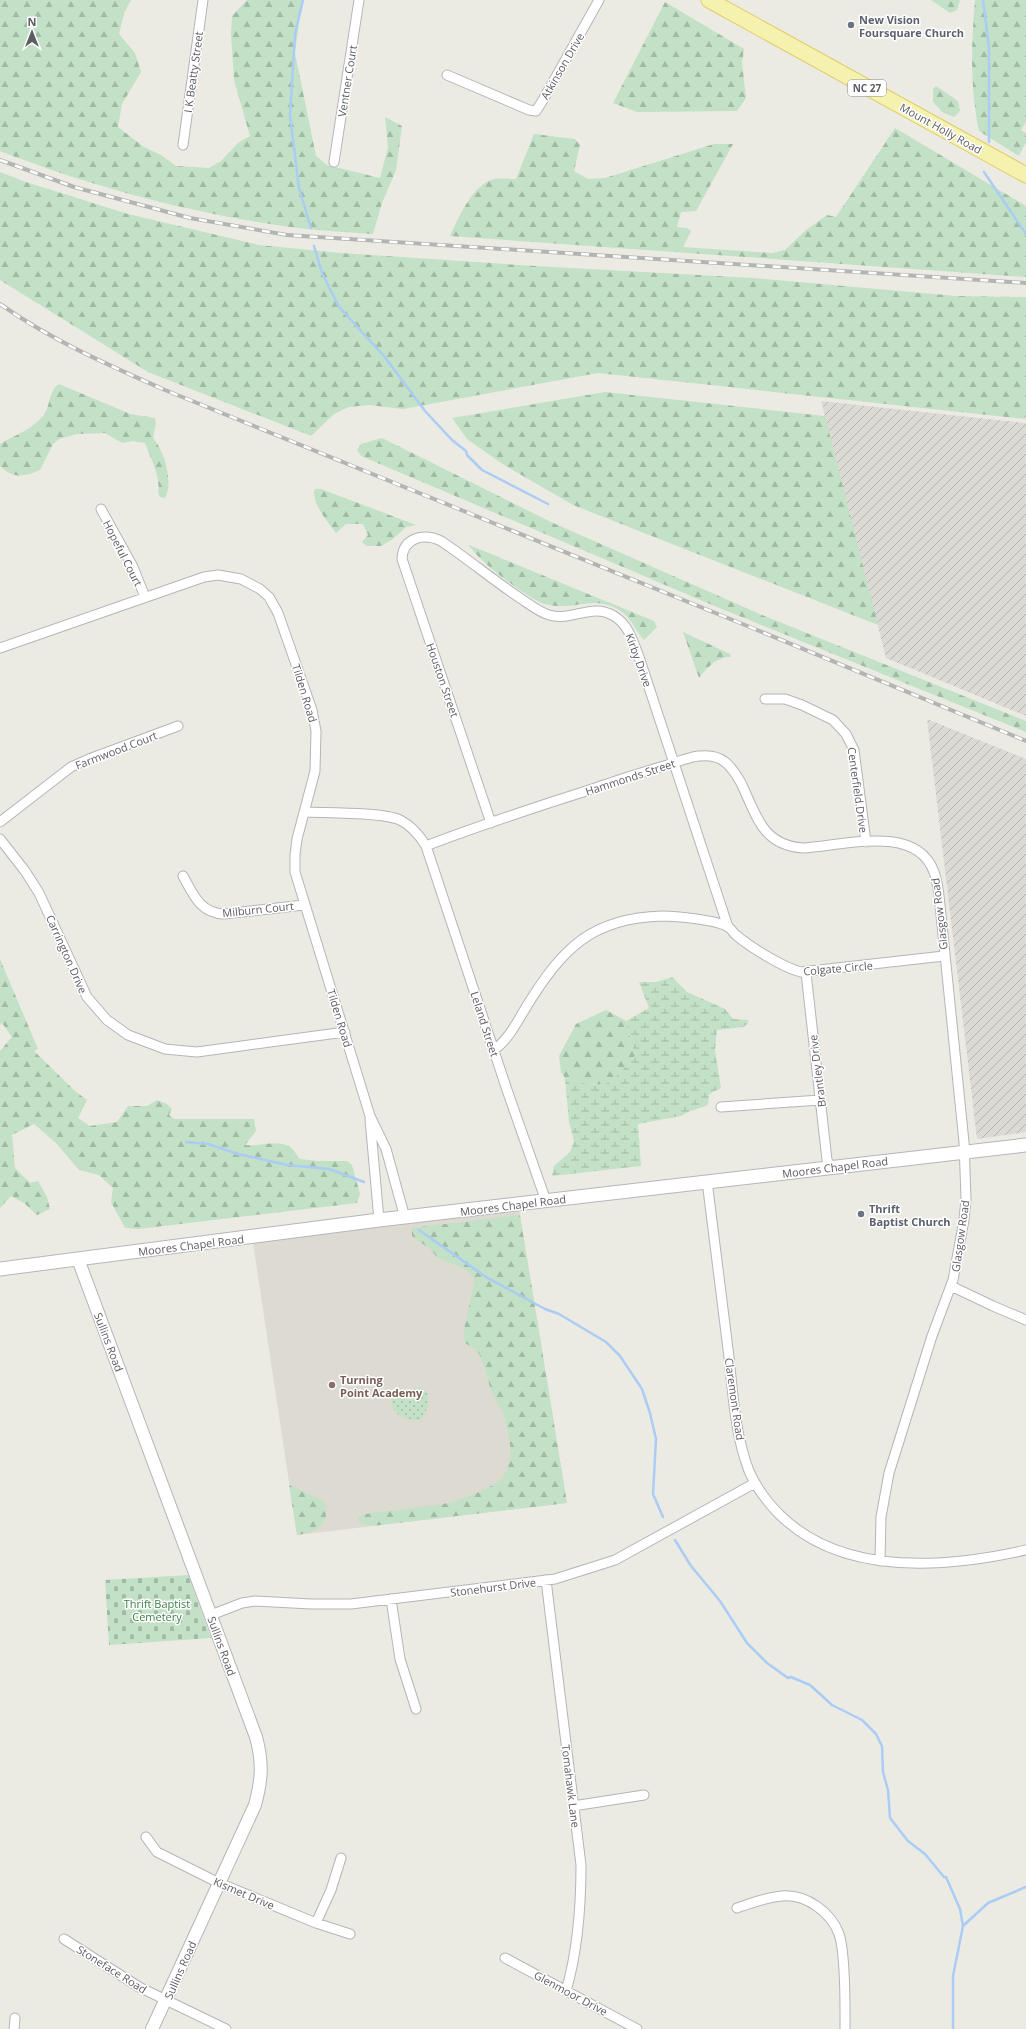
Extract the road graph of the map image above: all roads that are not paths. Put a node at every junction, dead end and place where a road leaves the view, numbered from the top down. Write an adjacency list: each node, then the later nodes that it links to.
1 (203, 0): 6 (street, I K Beatty Street)
2 (359, 0): 7 (street, Ventner Court)
3 (599, 0): 5 (street, Atkinson Drive)
4 (708, 0): 8 (main road, Mount Holly Road / NC 27)
5 (447, 74)
6 (183, 145)
7 (334, 162)
8 (1026, 175)
9 (101, 509): 11 (street, Hopeful Court)
10 (412, 539): 15 (street, Kirby Drive); 18 (street, Houston Street)
11 (145, 597): 12 (street, Tilden Road); 16 (street, Tilden Road)
12 (0, 648)
13 (765, 699): 20 (street, Centerfield Drive)
14 (178, 726): 17 (street, Farmwood Court)
15 (674, 763): 18 (street, Hammonds Street); 20 (street, Hammonds Street); 25 (street, Kirby Drive)
16 (305, 812): 21 (street); 24 (street, Tilden Road)
17 (0, 822)
18 (491, 823): 21 (street, Hammonds Street)
19 (0, 839): 28 (street, Carrington Drive)
20 (866, 842): 22 (street, Hammonds Street)
21 (426, 846): 29 (street, Leland Street)
22 (924, 856): 26 (street, Glasgow Road)
23 (184, 876): 24 (street, Milburn Court)
24 (304, 904): 28 (street, Tilden Road)
25 (728, 927): 27 (street, Colgate Circle); 29 (street, Colgate Circle)
26 (944, 956): 27 (street, Colgate Circle); 34 (street, Glasgow Road)
27 (806, 973): 30 (street, Brantley Drive)
28 (346, 1032): 32 (street, Tilden Road)
29 (494, 1050): 37 (street, Leland Street)
30 (820, 1100): 31 (street); 35 (street, Brantley Drive)
31 (721, 1107)
32 (370, 1116): 38 (street, Tilden Road); 39 (street, Tilden Road)
33 (1026, 1145): 34 (main road, Moores Chapel Road)
34 (965, 1152): 35 (main road, Moores Chapel Road); 42 (street, Glasgow Road)
35 (831, 1168): 36 (main road, Moores Chapel Road)
36 (707, 1181): 37 (main road, Moores Chapel Road); 44 (street, Claremont Road)
37 (546, 1201): 38 (main road, Moores Chapel Road)
38 (404, 1218): 39 (main road, Moores Chapel Road)
39 (379, 1220): 40 (main road, Moores Chapel Road)
40 (78, 1259): 41 (main road, Moores Chapel Road); 49 (street, Sullins Road)
41 (0, 1269)
42 (951, 1286): 43 (street); 46 (street, Glasgow Road)
43 (1026, 1320)
44 (755, 1483): 46 (street, Claremont Road); 47 (street, Stonehurst Drive)
45 (1026, 1550): 46 (street, Claremont Road)
46 (880, 1561)
47 (546, 1580): 48 (street, Stonehurst Drive); 52 (street, Tomahawk Lane)
48 (391, 1599): 49 (street, Stonehurst Drive); 50 (street)
49 (211, 1615): 55 (street, Sullins Road)
50 (416, 1709)
51 (644, 1795): 52 (street)
52 (573, 1806): 61 (street, Tomahawk Lane)
53 (146, 1838): 55 (street, Kismet Drive)
54 (341, 1858): 57 (street)
55 (219, 1883): 57 (street, Kismet Drive); 62 (street, Sullins Road)
56 (738, 1908): 68 (street)
57 (316, 1923): 58 (street, Kismet Drive)
58 (350, 1934)
59 (64, 1939): 62 (street, Stoneface Road)
60 (505, 1958): 61 (street, Glenmoor Drive)
61 (566, 1991): 67 (street, Glenmoor Drive)
62 (166, 2001): 65 (street, Sullins Road); 66 (street, Stoneface Road)
63 (15, 2018): 64 (street)
64 (14, 2029)
65 (152, 2029)
66 (226, 2029)
67 (638, 2029)
68 (844, 2029)

